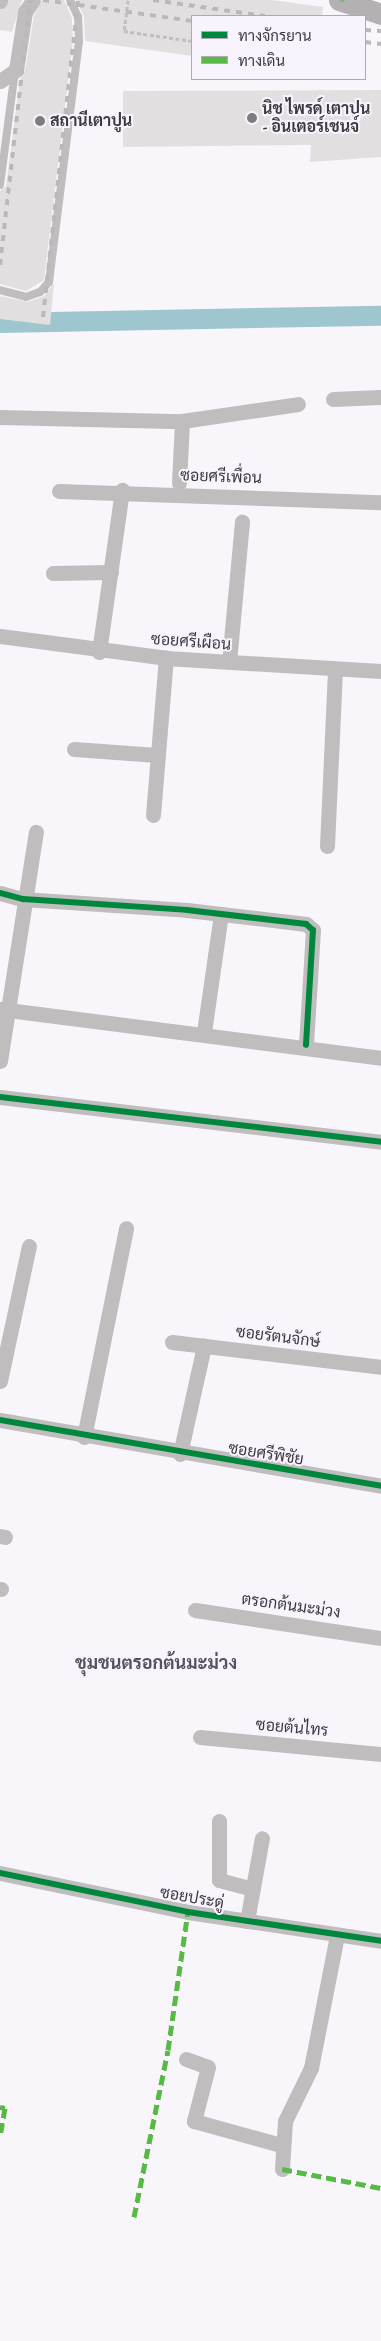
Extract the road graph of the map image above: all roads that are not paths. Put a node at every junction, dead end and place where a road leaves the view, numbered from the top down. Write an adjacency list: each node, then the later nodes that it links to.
1 (33, 0): 5 (street)
2 (70, 0): 8 (lane)
3 (339, 0): 4 (main road)
4 (381, 14)
5 (16, 70): 6 (street); 7 (lane)
6 (0, 81)
7 (0, 185)
8 (0, 290)
9 (381, 398): 10 (street)
10 (334, 399)
11 (298, 404): 13 (street)
12 (0, 417): 13 (street)
13 (182, 421): 14 (street)
14 (179, 483)
15 (122, 490): 16 (street, ซอยศรีเพื่อน); 17 (street, ซอยศรีเพื่อน); 19 (street)
16 (59, 491)
17 (381, 502)
18 (242, 522): 24 (street)
19 (111, 572): 20 (street); 22 (street)
20 (53, 573)
21 (0, 636): 22 (street, ซอยศรีเผือน)
22 (99, 652): 23 (street, ซอยศรีเผือน)
23 (166, 658): 24 (street, ซอยศรีเผือน); 28 (street)
24 (229, 662): 25 (street, ซอยศรีเผือน)
25 (335, 669): 26 (street, ซอยศรีเผือน); 31 (street)
26 (381, 672)
27 (74, 749): 28 (street)
28 (157, 756): 29 (street)
29 (153, 814)
30 (36, 832): 33 (street)
31 (326, 846)
32 (0, 893): 33 (street)
33 (23, 899): 34 (street); 35 (street)
34 (221, 914): 36 (street); 37 (street)
35 (3, 1009): 36 (street); 39 (street)
36 (204, 1032): 37 (street)
37 (306, 1045): 38 (street)
38 (381, 1058)
39 (0, 1061)
40 (0, 1097): 41 (street)
41 (381, 1142)
42 (126, 1228): 49 (street)
43 (29, 1246): 47 (street)
44 (172, 1342): 45 (street, ซอยรัตนจักษ์)
45 (204, 1346): 46 (street, ซอยรัตนจักษ์); 50 (street)
46 (381, 1367)
47 (0, 1381)
48 (0, 1420): 49 (street, ซอยศรีพิชัย)
49 (84, 1437): 50 (street, ซอยศรีพิชัย)
50 (180, 1454): 51 (street, ซอยศรีพิชัย)
51 (381, 1486)
52 (195, 1610): 53 (street, ตรอกต้นมะม่วง)
53 (381, 1638)
54 (200, 1737): 55 (street, ซอยต้นไทร)
55 (381, 1754)
56 (219, 1820): 59 (street)
57 (262, 1838): 59 (street)
58 (0, 1873): 60 (street, ซอยประดู่)
59 (253, 1889): 60 (street)
60 (248, 1921): 61 (street, ซอยประดู่)
61 (337, 1935): 62 (street, ซอยประดู่); 64 (street)
62 (381, 1941)
63 (186, 2059): 64 (street)
64 (281, 2145): 65 (street)
65 (282, 2169)

